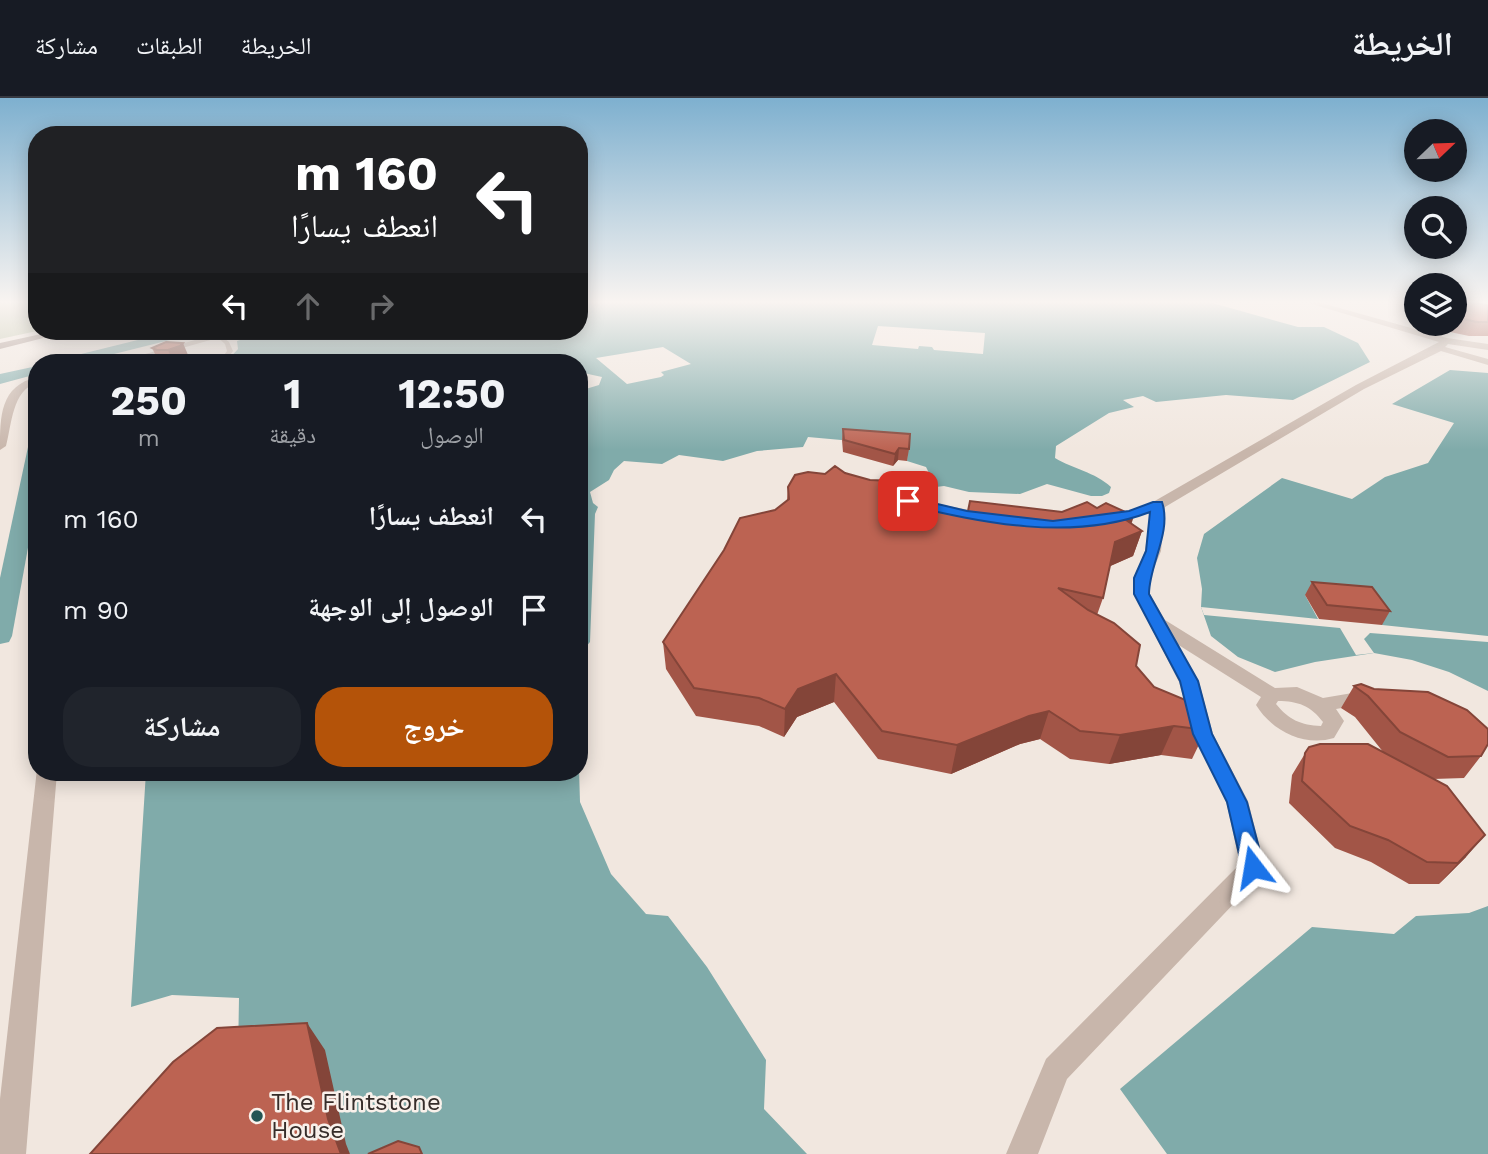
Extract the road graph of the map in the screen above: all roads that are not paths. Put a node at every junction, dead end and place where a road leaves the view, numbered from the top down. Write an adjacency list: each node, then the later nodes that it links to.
1 (1430, 351): 8 (street)
2 (1459, 351): 3 (street)
3 (1488, 362)
4 (28, 382): 5 (street)
5 (3, 426): 6 (street)
6 (0, 446)
7 (908, 501): 10 (street)
8 (1158, 505): 9 (street); 11 (street)
9 (1100, 519)
10 (1004, 520)
11 (1156, 622): 12 (street); 17 (street)
12 (1272, 695): 14 (street); 14 (street)
13 (1393, 696): 14 (street)
14 (1321, 705)
15 (45, 781): 16 (street)
16 (10, 1154)
17 (1022, 1154)

